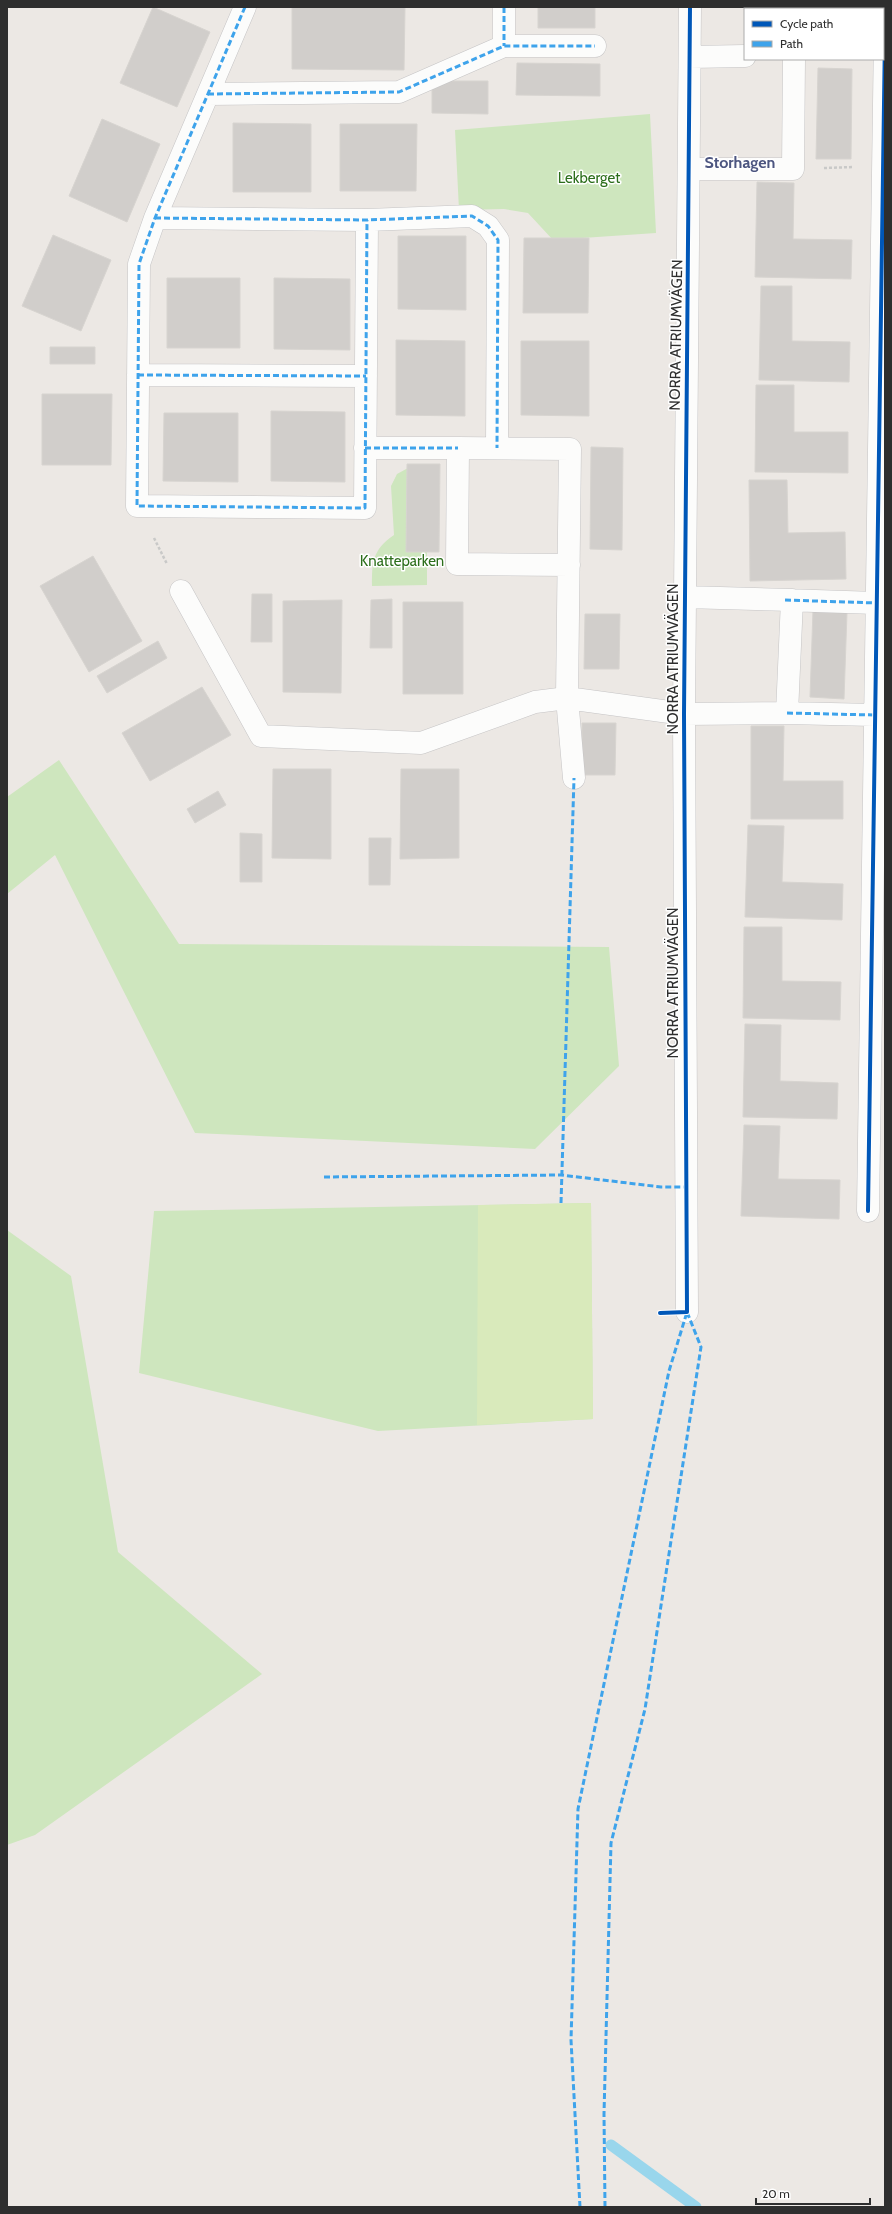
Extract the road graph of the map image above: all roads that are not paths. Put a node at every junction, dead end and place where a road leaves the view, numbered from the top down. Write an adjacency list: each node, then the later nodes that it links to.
1 (245, 7): 12 (street)
2 (504, 7): 5 (street)
3 (690, 7): 8 (street, NORRA ATRIUMVÄGEN)
4 (885, 35): 9 (street)
5 (504, 46): 6 (street); 12 (street)
6 (595, 46)
7 (744, 56): 8 (street)
8 (690, 57): 13 (street, NORRA ATRIUMVÄGEN)
9 (884, 58)
10 (794, 60): 13 (street)
11 (884, 60): 25 (street)
12 (208, 94): 14 (street)
13 (689, 169): 23 (street, NORRA ATRIUMVÄGEN)
14 (155, 218): 15 (street); 16 (street)
15 (367, 220): 17 (street); 20 (street)
16 (138, 375): 17 (street); 18 (street)
17 (366, 376): 18 (street)
18 (365, 448): 19 (street)
19 (458, 448): 20 (street); 21 (street)
20 (497, 448): 21 (street)
21 (569, 565): 27 (street)
22 (181, 591): 27 (street)
23 (685, 597): 24 (street); 29 (street, NORRA ATRIUMVÄGEN)
24 (785, 600): 25 (street); 28 (street)
25 (876, 603): 26 (street)
26 (881, 641): 30 (street)
27 (568, 698): 29 (street); 31 (street)
28 (787, 713): 29 (street); 30 (street)
29 (684, 714): 33 (street, NORRA ATRIUMVÄGEN)
30 (874, 715): 32 (street)
31 (574, 778)
32 (868, 1211)
33 (687, 1312)

